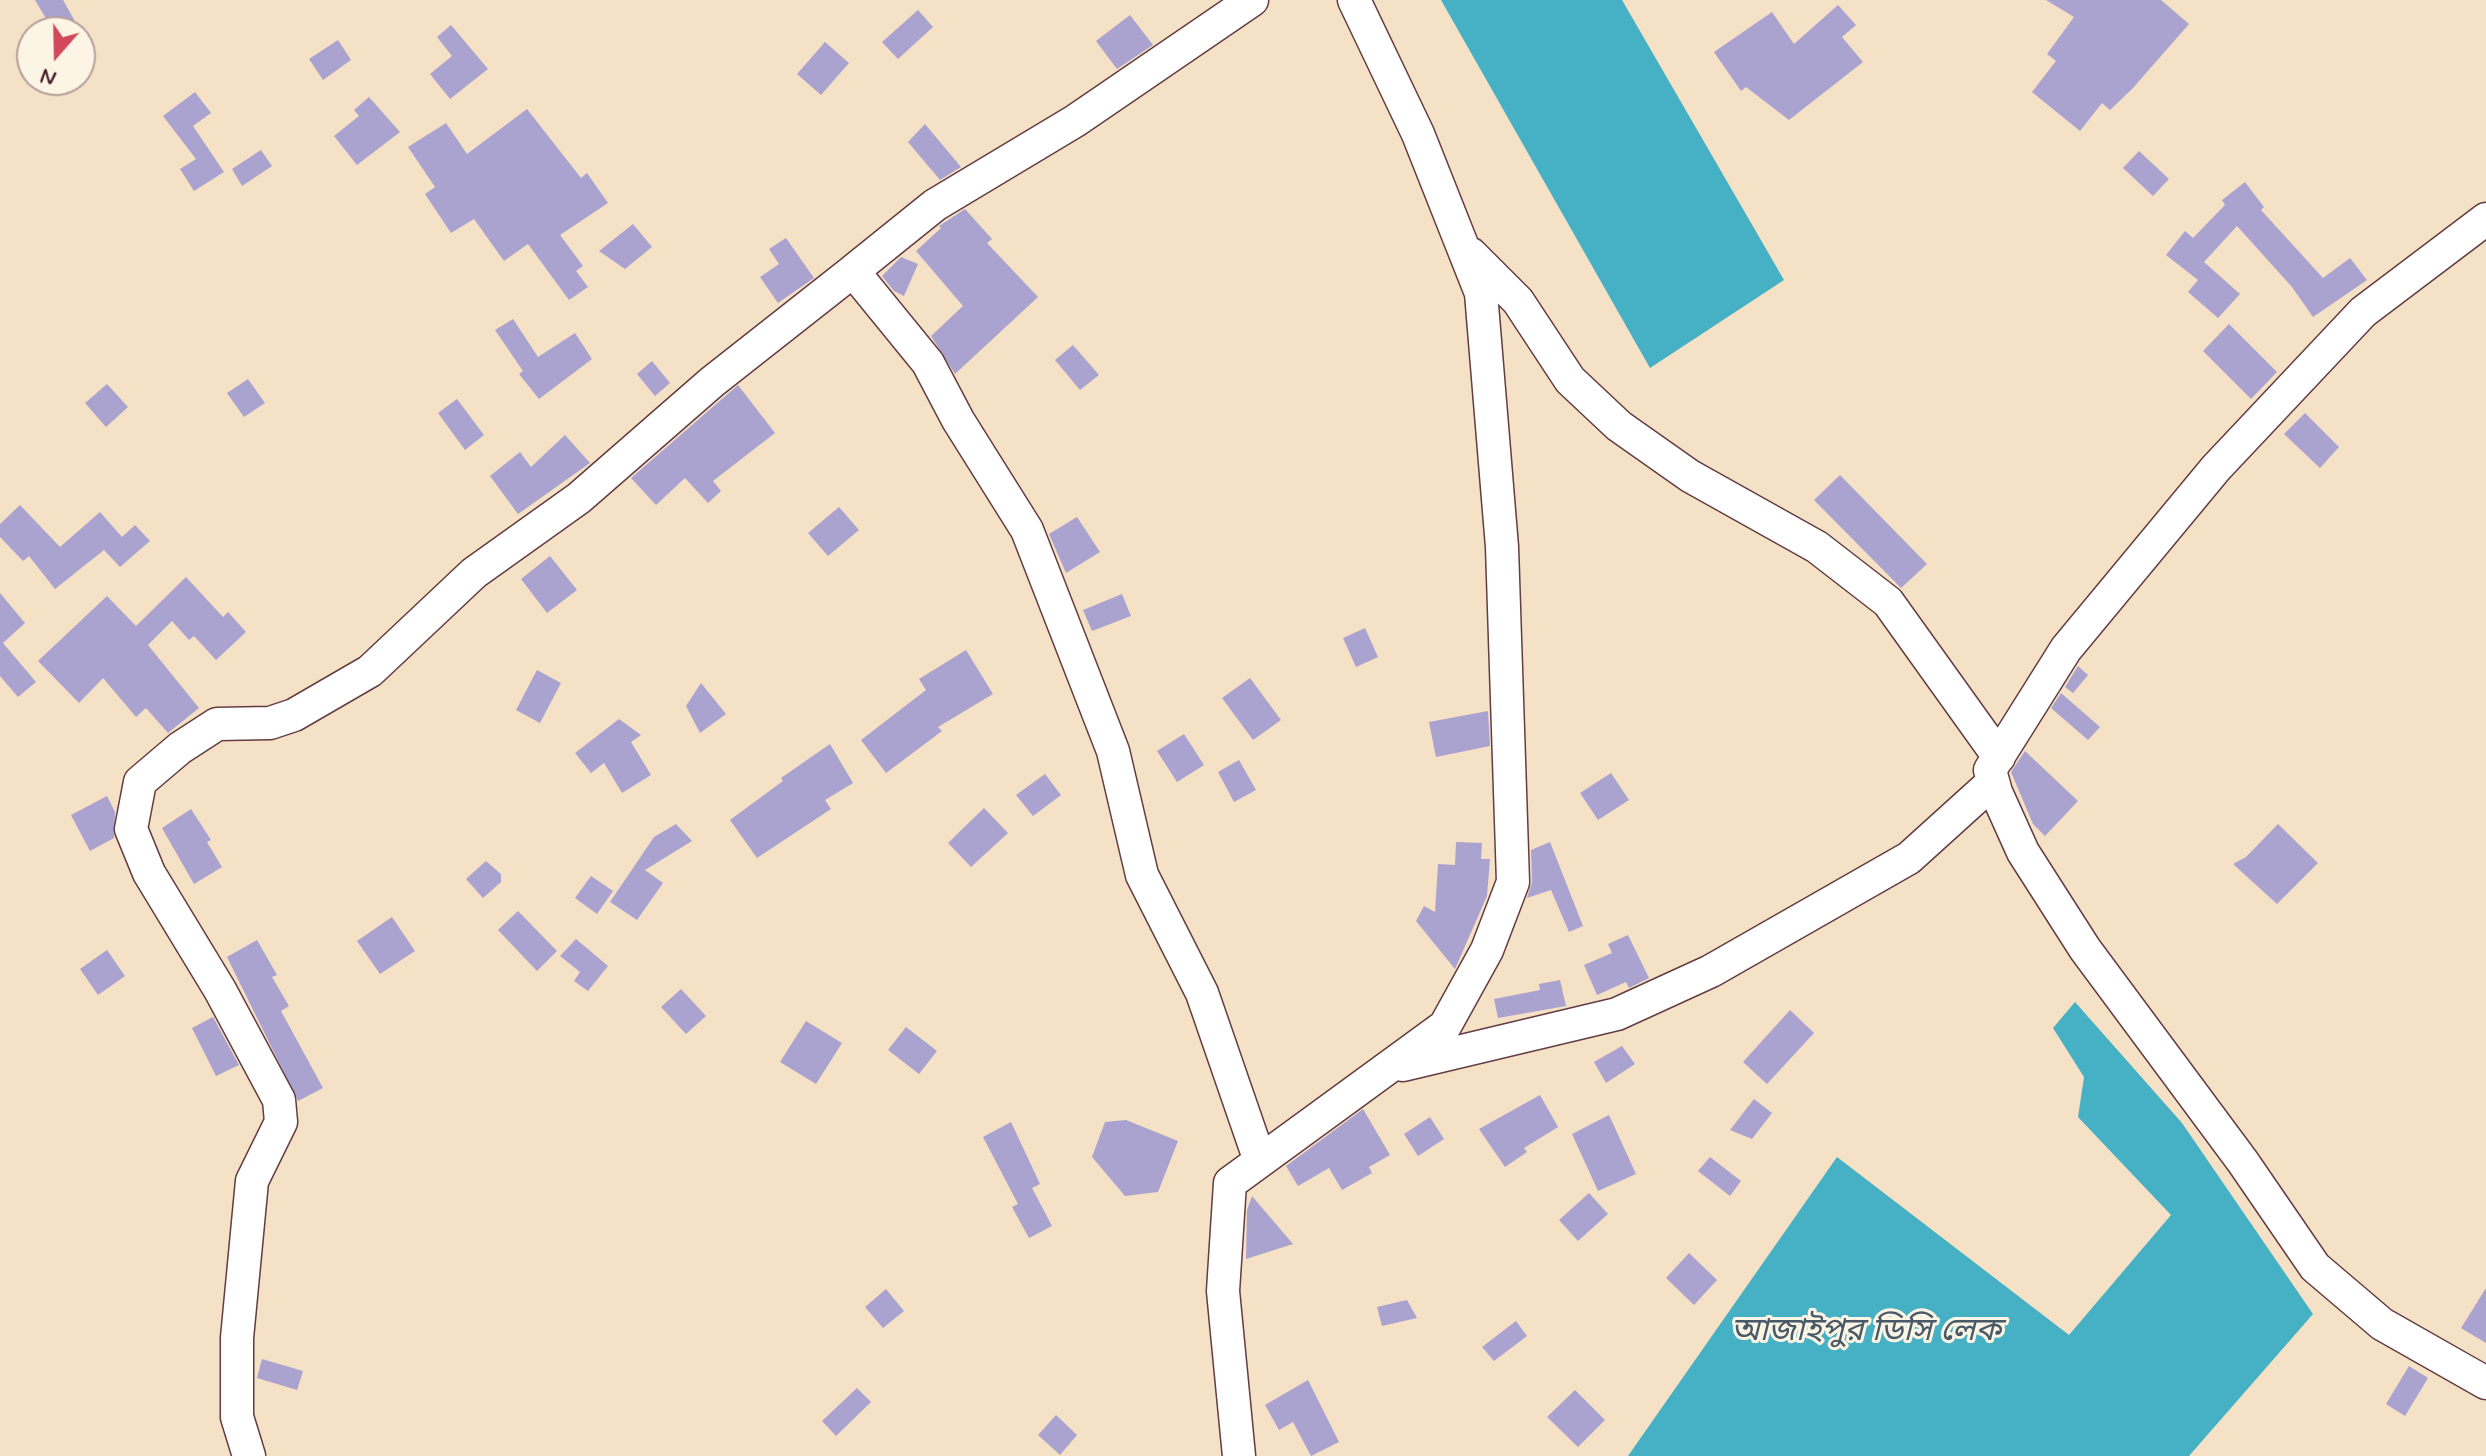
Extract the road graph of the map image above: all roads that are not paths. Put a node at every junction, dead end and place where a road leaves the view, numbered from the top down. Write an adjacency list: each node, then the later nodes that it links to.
1 (1252, 0): 5 (street)
2 (1354, 0): 4 (street)
3 (2486, 219): 6 (street)
4 (1463, 248): 6 (street); 7 (street)
5 (853, 271): 8 (street); 10 (street)
6 (1996, 769): 7 (street); 9 (street)
7 (1382, 1071): 8 (street)
8 (1260, 1161): 11 (street)
9 (2486, 1383)
10 (249, 1456)
11 (1239, 1456)

